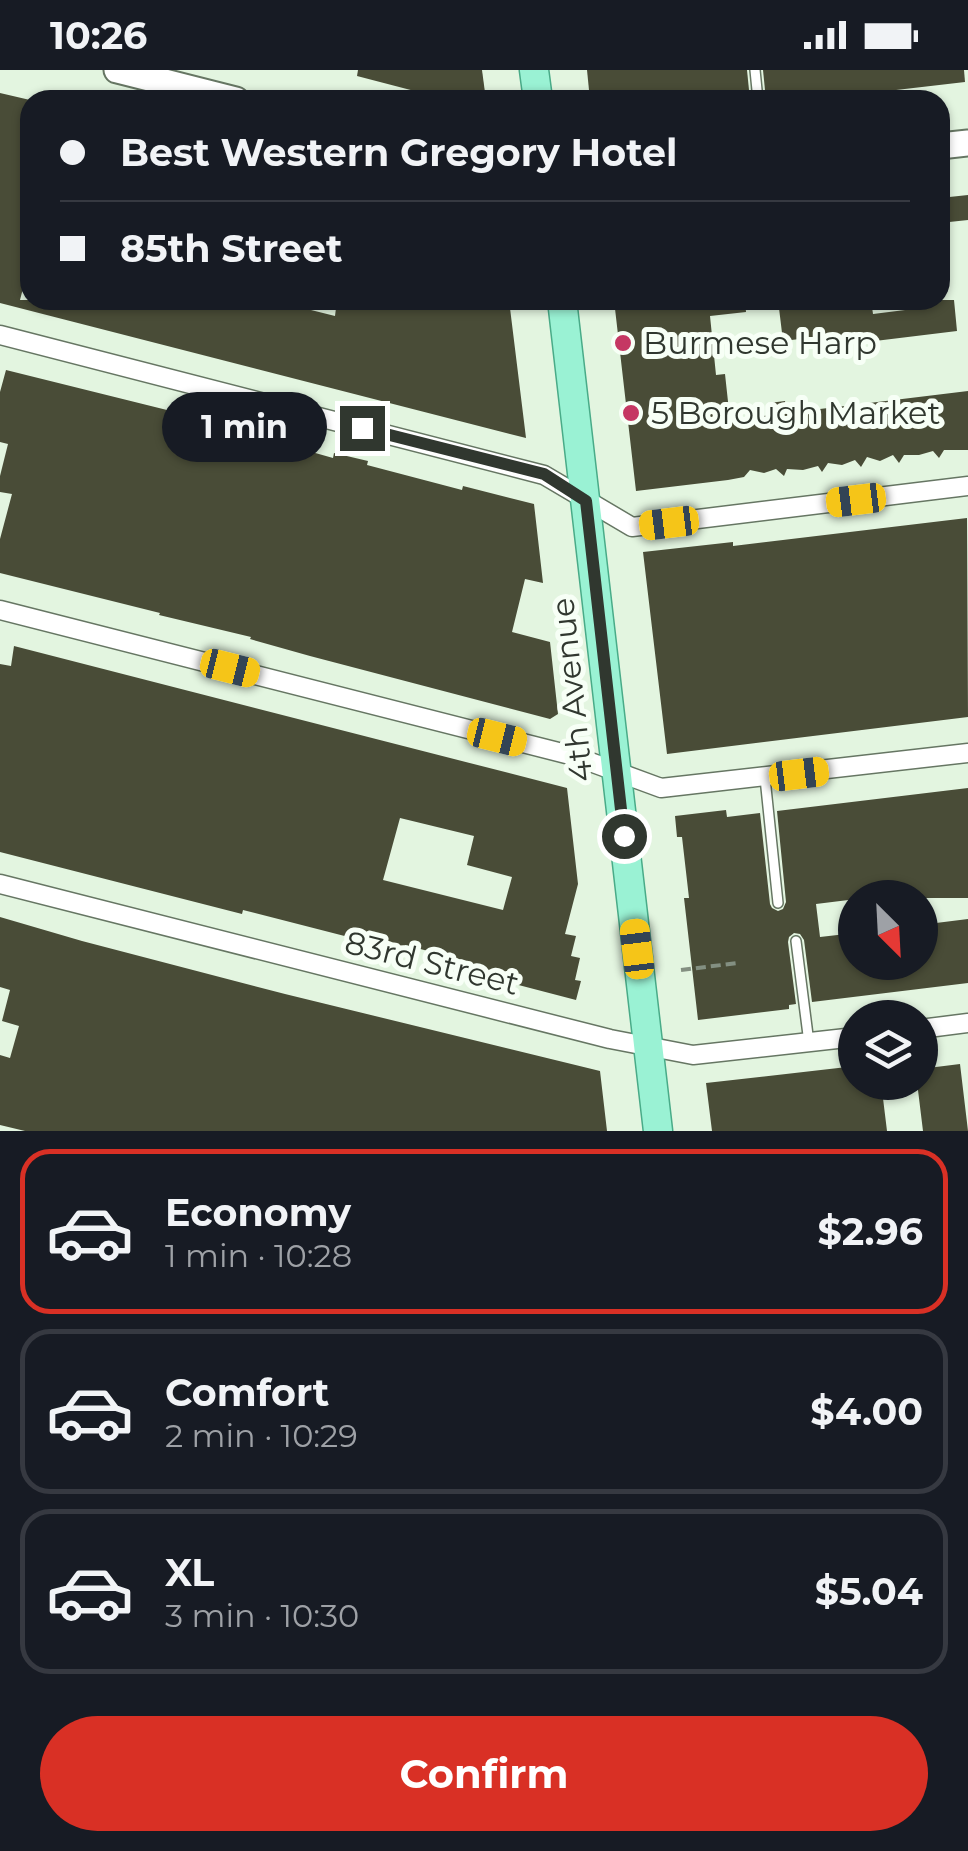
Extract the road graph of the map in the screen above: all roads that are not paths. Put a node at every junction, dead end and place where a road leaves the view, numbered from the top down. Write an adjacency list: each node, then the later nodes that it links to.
1 (118, 70): 2 (main road)
2 (197, 90)
3 (563, 310): 6 (main road, 4th Avenue)
4 (0, 335): 6 (street)
5 (968, 486): 6 (street)
6 (586, 501): 9 (main road, 4th Avenue)
7 (0, 610): 9 (street)
8 (968, 753): 10 (street)
9 (617, 772): 10 (street); 18 (main road, 4th Avenue)
10 (765, 778): 12 (lane)
11 (0, 884): 18 (street, 83rd Street)
12 (778, 903)
13 (796, 940): 17 (lane)
14 (968, 1023): 15 (street)
15 (938, 1027)
16 (838, 1040): 17 (street, 83rd Street)
17 (809, 1043): 18 (street, 83rd Street)
18 (649, 1047): 19 (main road, 4th Avenue)
19 (658, 1131)

